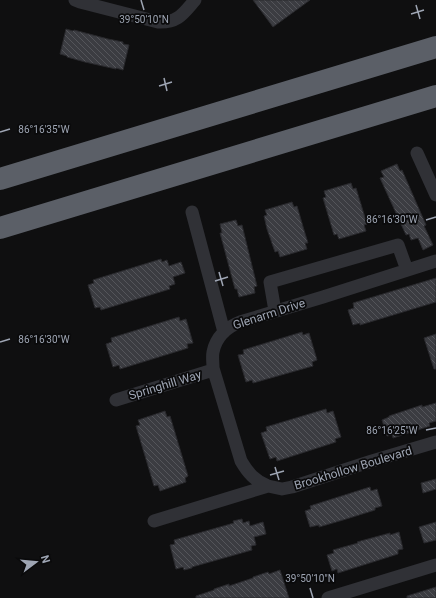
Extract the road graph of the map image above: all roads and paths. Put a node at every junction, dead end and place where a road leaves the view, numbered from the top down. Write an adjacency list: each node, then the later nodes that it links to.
1 (75, 0): 2 (street)
2 (195, 0)
3 (436, 47): 6 (highway)
4 (436, 96): 9 (highway)
5 (417, 152): 7 (street)
6 (0, 179)
7 (436, 195)
8 (192, 212): 13 (street)
9 (0, 228)
10 (436, 261): 11 (street, Glenarm Drive)
11 (407, 270): 12 (street, Glenarm Drive); 12 (street)
12 (275, 311): 13 (street, Glenarm Drive)
13 (224, 332): 14 (street, Glenarm Drive)
14 (213, 370): 15 (street, Springhill Way); 17 (street, Glenarm Drive)
15 (116, 400)
16 (436, 442): 17 (street, Brookhollow Boulevard)
17 (268, 486): 18 (street, Brookhollow Boulevard)
18 (154, 521)
19 (436, 565): 20 (street)
20 (328, 598)

